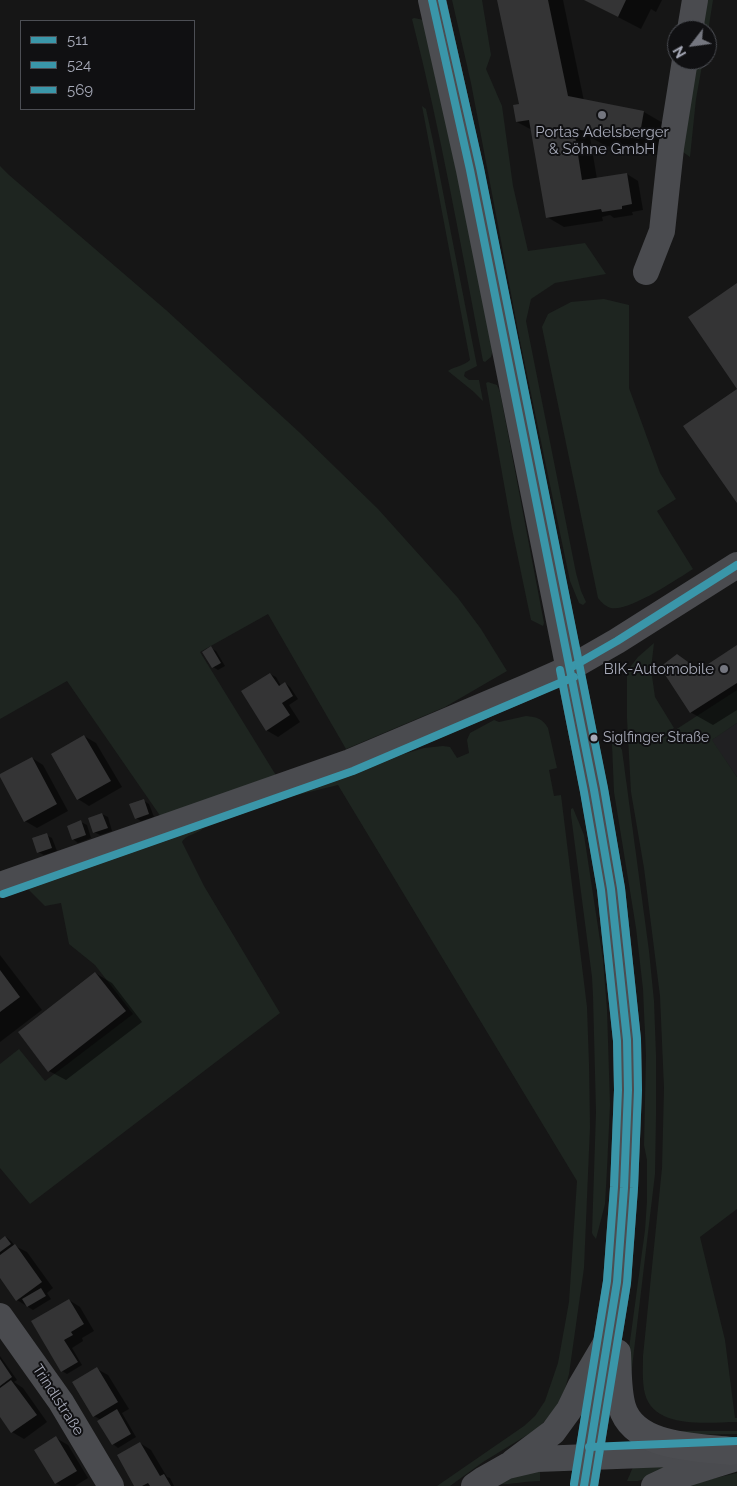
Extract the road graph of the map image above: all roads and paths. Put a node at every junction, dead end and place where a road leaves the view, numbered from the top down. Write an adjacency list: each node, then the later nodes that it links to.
1 (432, 0): 7 (main road)
2 (695, 0): 3 (street)
3 (692, 20)
4 (683, 70): 5 (street)
5 (646, 272)
6 (737, 565): 7 (street)
7 (570, 668): 8 (street); 9 (main road)
8 (0, 885)
9 (614, 1306): 11 (main road); 12 (main road)
10 (0, 1316): 15 (street, Trindlstraße)
11 (607, 1340): 13 (main road); 14 (street)
12 (735, 1454): 13 (street); 18 (street)
13 (589, 1457): 14 (street); 17 (main road)
14 (507, 1466): 16 (street)
15 (111, 1486)
16 (474, 1486)
17 (584, 1486)
18 (654, 1486)

